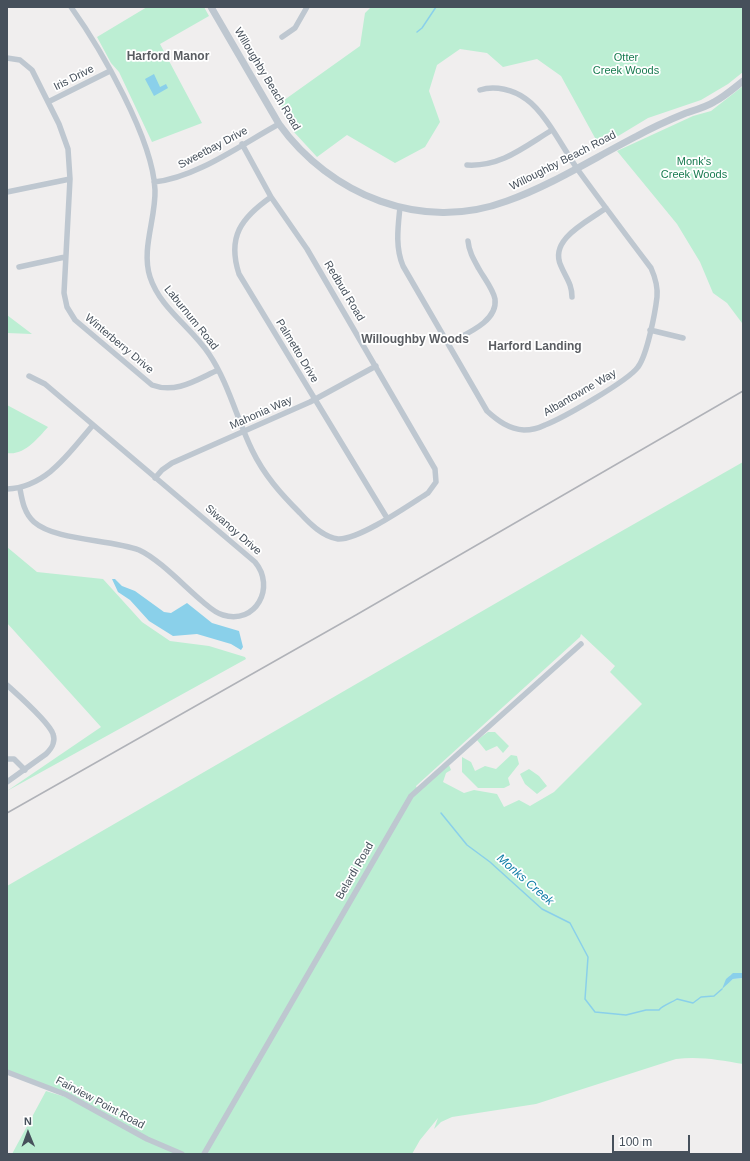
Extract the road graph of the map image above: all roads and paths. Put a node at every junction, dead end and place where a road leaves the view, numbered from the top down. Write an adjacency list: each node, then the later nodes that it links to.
1 (71, 7): 6 (street, Laburnum Road)
2 (211, 7): 10 (street, Willoughby Beach Road)
3 (307, 7): 4 (street)
4 (282, 37)
5 (7, 58): 9 (street, Winterberry Drive)
6 (110, 71): 9 (street, Iris Drive); 16 (street, Laburnum Road)
7 (743, 81): 14 (street, Willoughby Beach Road)
8 (480, 90): 11 (street, Albantowne Way)
9 (48, 102): 15 (street, Winterberry Drive)
10 (279, 124): 12 (street, Sweetbay Drive); 19 (street, Willoughby Beach Road)
11 (552, 130): 13 (street); 14 (street, Albantowne Way)
12 (242, 144): 16 (street, Sweetbay Drive); 18 (street, Redbud Road)
13 (467, 165)
14 (577, 168): 19 (street, Willoughby Beach Road); 20 (street, Albantowne Way)
15 (70, 179): 17 (street); 22 (street, Winterberry Drive)
16 (154, 182): 29 (street, Laburnum Road)
17 (7, 192)
18 (271, 197): 28 (street, Redbud Road); 31 (street, Palmetto Drive)
19 (400, 207): 27 (street, Albantowne Way)
20 (606, 208): 24 (street); 25 (street, Albantowne Way)
21 (468, 241): 27 (street)
22 (65, 257): 23 (street); 29 (street, Winterberry Drive)
23 (19, 267)
24 (572, 297)
25 (650, 330): 26 (street); 27 (street, Albantowne Way)
26 (683, 338)
27 (449, 343)
28 (376, 366): 31 (street, Mahonia Way); 37 (street, Redbud Road)
29 (218, 370): 33 (street, Laburnum Road)
30 (29, 376): 32 (street, Siwanoy Drive)
31 (315, 400): 33 (street, Mahonia Way); 37 (street, Palmetto Drive)
32 (93, 425): 34 (street, Siwanoy Drive); 35 (street)
33 (244, 432): 34 (street, Mahonia Way); 37 (street, Laburnum Road)
34 (156, 478): 35 (street, Siwanoy Drive)
35 (20, 488): 36 (street)
36 (7, 489)
37 (387, 518)
38 (581, 644): 45 (street, Belardi Road)
39 (7, 685): 41 (street)
40 (7, 759): 41 (street)
41 (25, 770): 42 (street)
42 (7, 782)
43 (7, 1072): 44 (street, Fairview Point Road)
44 (182, 1154)
45 (204, 1154)

